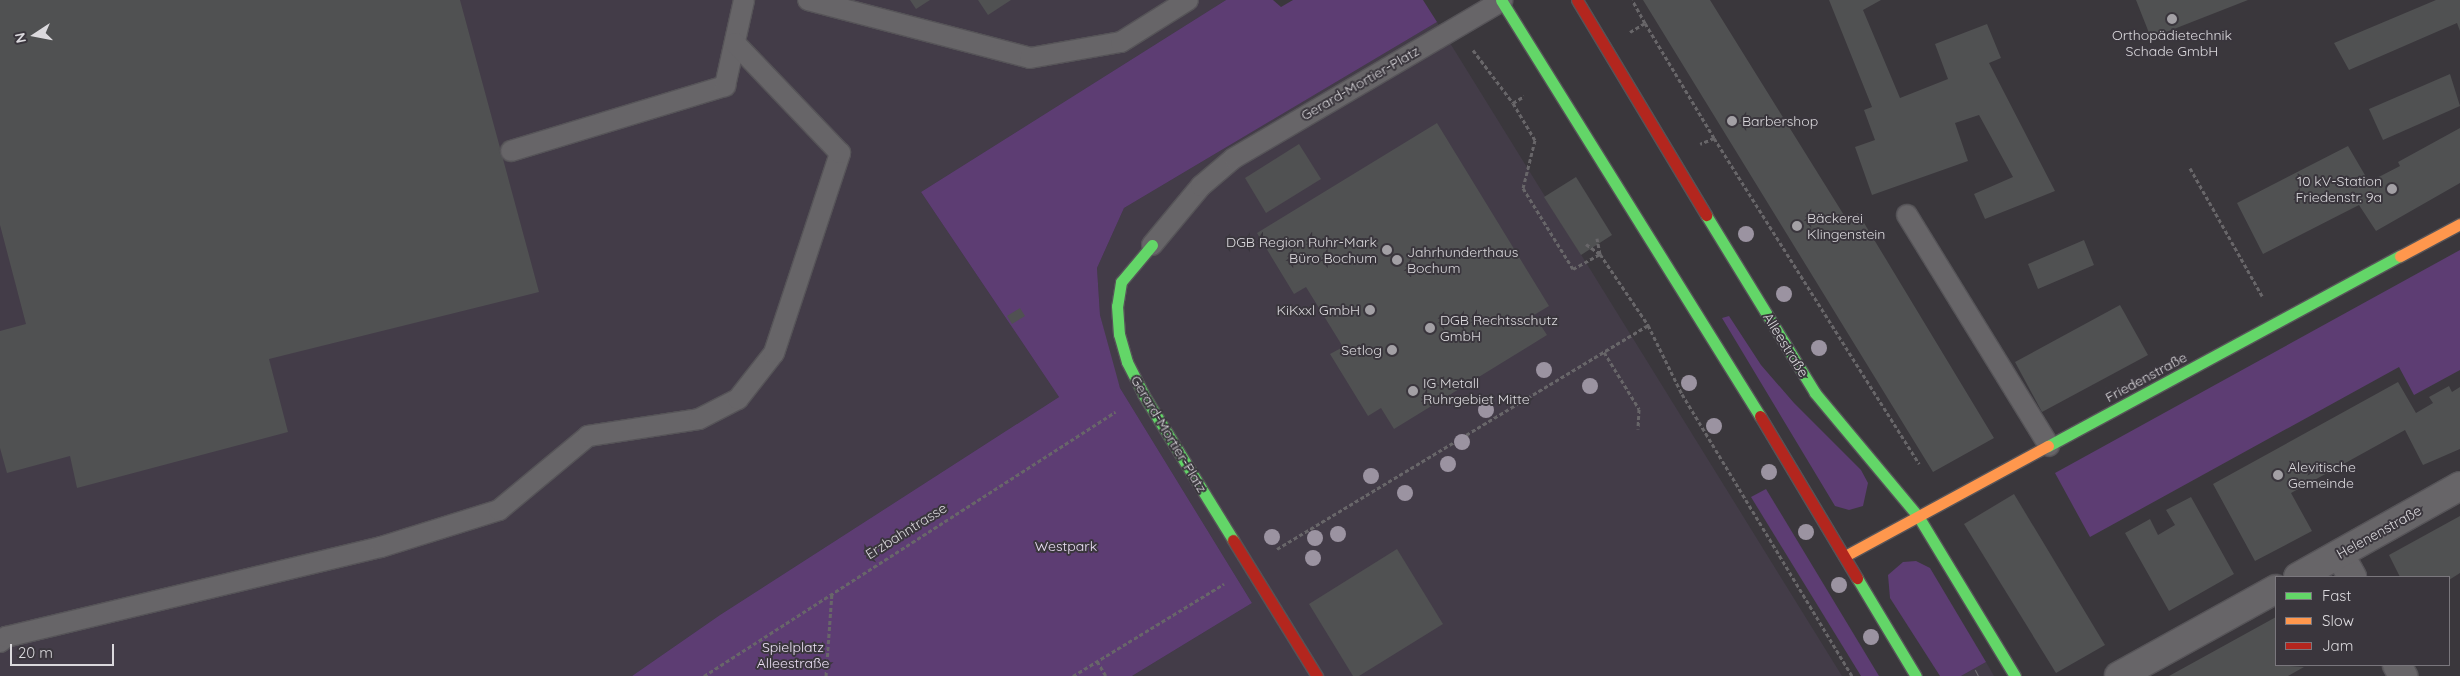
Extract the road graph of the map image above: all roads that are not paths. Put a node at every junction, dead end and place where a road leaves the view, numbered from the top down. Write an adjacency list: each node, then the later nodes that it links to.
1 (744, 0): 6 (lane)
2 (808, 0): 3 (lane)
3 (1188, 0)
4 (1504, 0): 10 (lane, Gerard-Mortier-Platz); 14 (main road)
5 (1577, 0): 13 (main road, Alleestraße)
6 (735, 43): 7 (lane); 18 (lane)
7 (511, 151)
8 (1908, 215): 11 (lane)
9 (2460, 224): 11 (main road, Friedenstraße)
10 (1152, 245): 19 (main road, Gerard-Mortier-Platz)
11 (2049, 446): 13 (main road, Friedenstraße)
12 (2460, 486): 15 (street, Helenenstraße)
13 (1918, 516): 14 (main road, Friedenstraße); 21 (main road, Alleestraße)
14 (1845, 556): 20 (main road)
15 (2346, 566): 16 (street, Helenenstraße)
16 (2302, 576)
17 (2275, 590): 22 (street)
18 (0, 642)
19 (1317, 676)
20 (1916, 676)
21 (2015, 676)
22 (2119, 676)

